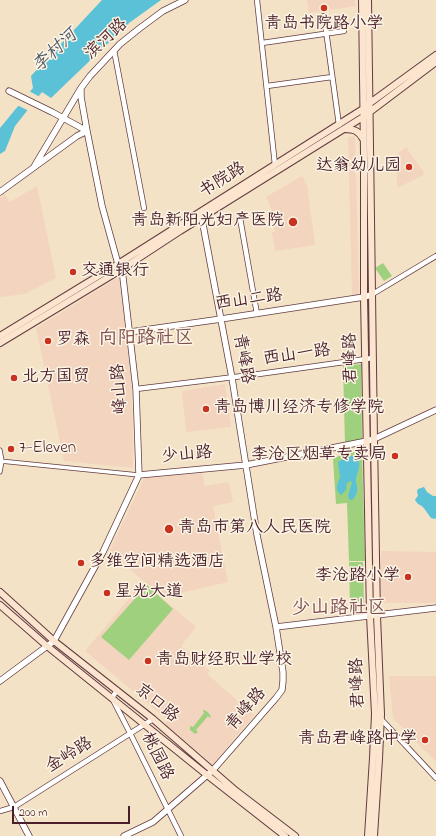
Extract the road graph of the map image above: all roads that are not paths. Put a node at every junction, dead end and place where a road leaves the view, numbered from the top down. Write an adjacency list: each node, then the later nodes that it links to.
1 (185, 0): 9 (street, 滨河路)
2 (257, 0): 8 (street)
3 (362, 0): 17 (main road, 君峰路)
4 (368, 0): 16 (main road, 君峰路)
5 (324, 16): 7 (street)
6 (344, 31): 7 (street)
7 (327, 33): 8 (street); 12 (street)
8 (262, 43): 13 (street)
9 (114, 50): 14 (street, 滨河路); 27 (street)
10 (436, 55): 16 (main road, 书院路)
11 (436, 62): 18 (main road, 书院路)
12 (332, 76): 13 (street); 21 (street)
13 (267, 86): 24 (street)
14 (81, 88): 20 (street, 滨河路); 22 (street, 峰山路)
15 (9, 91): 20 (street)
16 (370, 103): 17 (main road, 书院路); 18 (main road, 君峰路)
17 (363, 109): 19 (main road, 君峰路); 21 (main road, 书院路)
18 (370, 112): 19 (main road, 书院路); 32 (main road, 君峰路)
19 (364, 117): 21 (main road, 书院路); 23 (main road, 君峰路)
20 (63, 118): 22 (street); 25 (street, 滨河路)
21 (341, 127): 23 (main road); 24 (main road, 书院路); 28 (main road, 书院路)
22 (87, 131): 25 (street); 31 (street, 峰山路)
23 (364, 141): 33 (main road, 君峰路)
24 (275, 165): 28 (main road, 书院路)
25 (34, 167): 26 (street)
26 (0, 192)
27 (144, 208)
28 (201, 215): 31 (main road, 书院路); 35 (street, 青峰路)
29 (240, 218): 34 (street)
30 (436, 256): 32 (street)
31 (120, 266): 36 (street, 峰山路); 37 (main road, 书院路); 38 (main road, 书院路)
32 (371, 295): 33 (street, 西山二路); 39 (main road, 君峰路)
33 (364, 297): 34 (street, 西山二路); 39 (main road, 君峰路)
34 (257, 314): 35 (street, 西山二路)
35 (221, 319): 36 (street, 西山二路); 40 (street, 青峰路)
36 (130, 332): 41 (street, 峰山路)
37 (0, 336)
38 (0, 343)
39 (369, 358): 40 (street, 西山一路); 43 (main road, 君峰路)
40 (232, 378): 41 (street, 西山一路); 46 (street, 青峰路)
41 (136, 389): 48 (street, 峰山路)
42 (436, 410): 43 (street, 少山路)
43 (371, 440): 46 (street, 少山路); 52 (main road, 君峰路)
44 (0, 450): 45 (street)
45 (1, 461): 47 (street); 48 (street, 少山路)
46 (246, 465): 48 (street, 少山路); 53 (street, 青峰路)
47 (0, 472)
48 (139, 475): 54 (street, 峰山路)
49 (0, 592): 54 (main road, 京口路)
50 (0, 606): 55 (main road, 京口路)
51 (436, 608): 52 (street)
52 (374, 616): 53 (street); 59 (main road, 君峰路); 60 (main road, 君峰路)
53 (276, 627): 64 (street, 青峰路)
54 (54, 641): 55 (street); 57 (main road, 京口路)
55 (47, 646): 56 (street); 58 (main road, 京口路)
56 (0, 681)
57 (116, 690): 58 (street); 61 (main road, 京口路)
58 (112, 698): 62 (main road, 京口路); 63 (street, 桃园路)
59 (374, 714): 60 (street); 76 (main road, 君峰路)
60 (381, 718): 66 (street); 77 (main road, 君峰路)
61 (153, 719): 62 (street, 金岭路); 64 (main road, 京口路)
62 (144, 724): 63 (street, 金岭路); 65 (main road, 京口路)
63 (130, 733): 68 (street, 金岭路); 69 (street, 桃园路)
64 (212, 770): 65 (street, 青峰路); 75 (main road, 京口路)
65 (207, 775): 69 (street, 青峰路); 74 (main road, 京口路)
66 (436, 778)
67 (0, 780): 68 (street)
68 (14, 807): 70 (street, 金岭路); 71 (street)
69 (168, 809): 72 (street, 青峰路); 73 (street, 桃园路)
70 (0, 811)
71 (29, 836)
72 (124, 836)
73 (181, 836)
74 (285, 836)
75 (295, 836)
76 (368, 836)
77 (374, 836)

